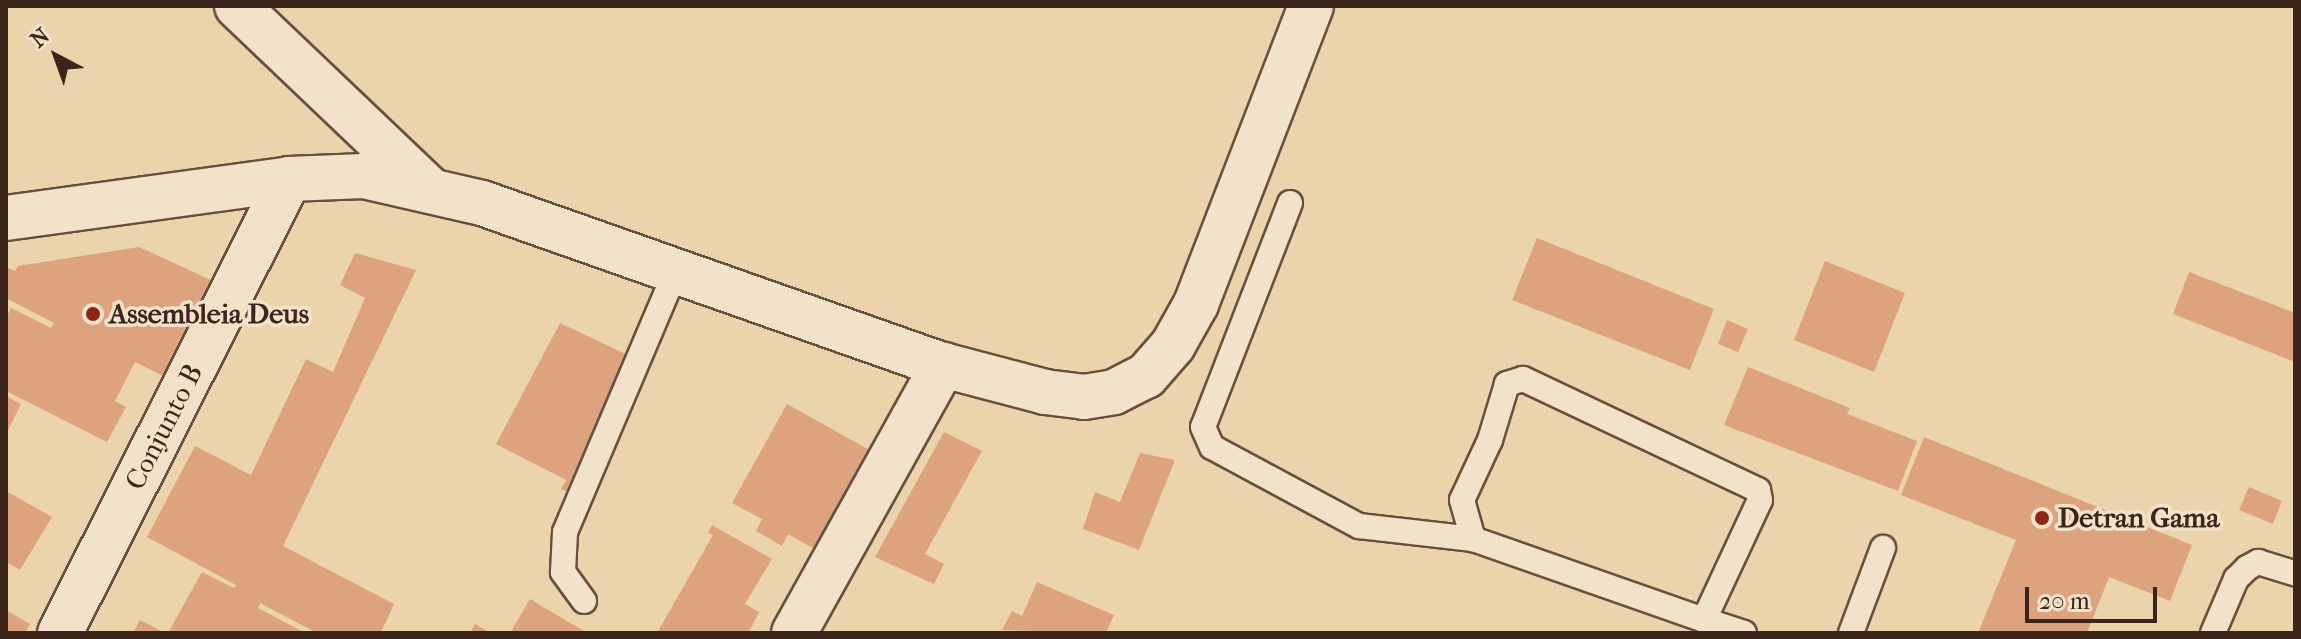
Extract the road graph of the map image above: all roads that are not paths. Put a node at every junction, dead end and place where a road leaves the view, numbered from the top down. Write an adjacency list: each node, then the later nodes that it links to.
1 (237, 6): 4 (street)
2 (1311, 6): 8 (street)
3 (289, 179): 4 (street); 6 (street); 14 (street, Conjunto B)
4 (428, 188): 7 (street)
5 (1290, 203): 9 (lane)
6 (6, 218)
7 (676, 271): 8 (street); 12 (lane)
8 (943, 365): 15 (street)
9 (1473, 539): 13 (lane); 13 (lane)
10 (1883, 548): 17 (lane)
11 (2295, 573): 18 (lane)
12 (584, 601)
13 (1704, 620): 16 (lane)
14 (60, 633)
15 (794, 633)
16 (1744, 633)
17 (1851, 633)
18 (2213, 633)

